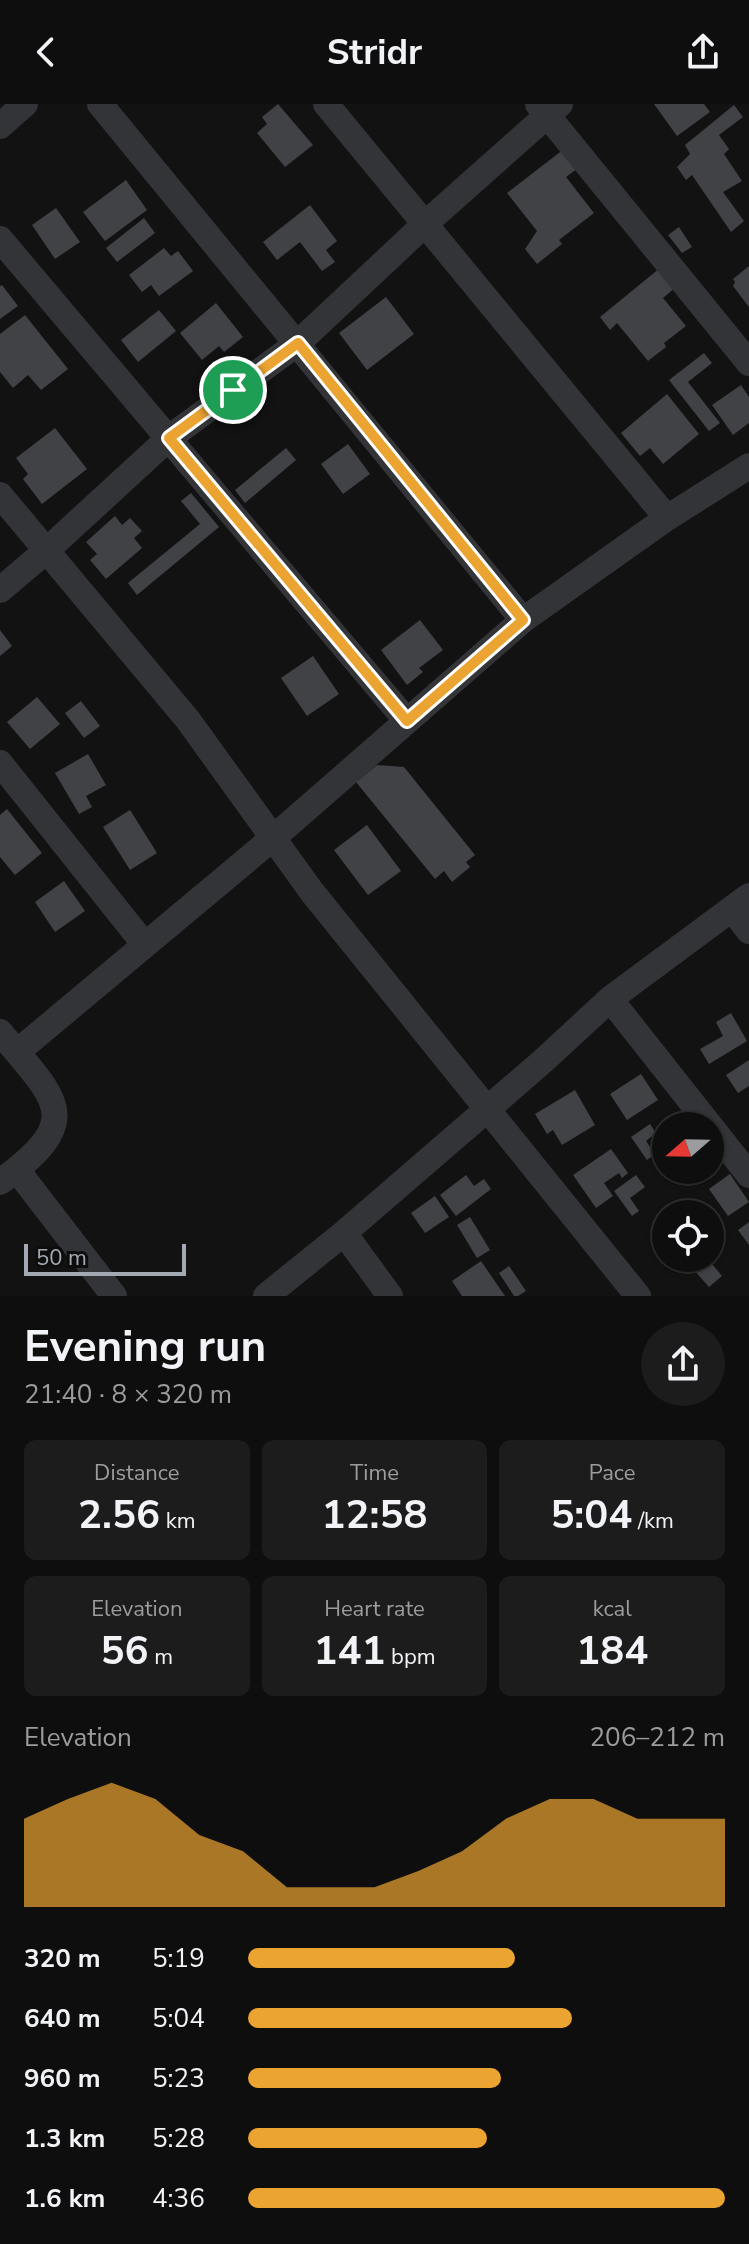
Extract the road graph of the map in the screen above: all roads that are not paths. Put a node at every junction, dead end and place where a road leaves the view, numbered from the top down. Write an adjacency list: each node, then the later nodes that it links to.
1 (25, 104): 5 (street)
2 (100, 104): 8 (street)
3 (326, 104): 6 (street)
4 (548, 108): 6 (street); 9 (street)
5 (0, 126)
6 (425, 224): 8 (street); 13 (street)
7 (0, 239): 10 (street)
8 (298, 343): 10 (street); 16 (street)
9 (749, 363)
10 (169, 438): 14 (street); 17 (street)
11 (749, 466): 13 (street)
12 (0, 495): 14 (street)
13 (667, 518): 16 (street)
14 (46, 551): 15 (street); 19 (street)
15 (0, 590)
16 (523, 620): 17 (street)
17 (407, 721): 19 (street)
18 (0, 763): 22 (street)
19 (273, 838): 22 (street); 25 (street)
20 (740, 902): 21 (street); 23 (street)
21 (749, 931)
22 (145, 945): 24 (street)
23 (610, 999): 25 (street); 26 (street)
24 (8, 1042): 27 (street)
25 (487, 1108): 28 (street); 32 (street)
26 (749, 1175)
27 (8, 1176): 29 (street)
28 (344, 1233): 30 (street); 31 (street)
29 (114, 1296)
30 (266, 1296)
31 (390, 1296)
32 (638, 1296)

